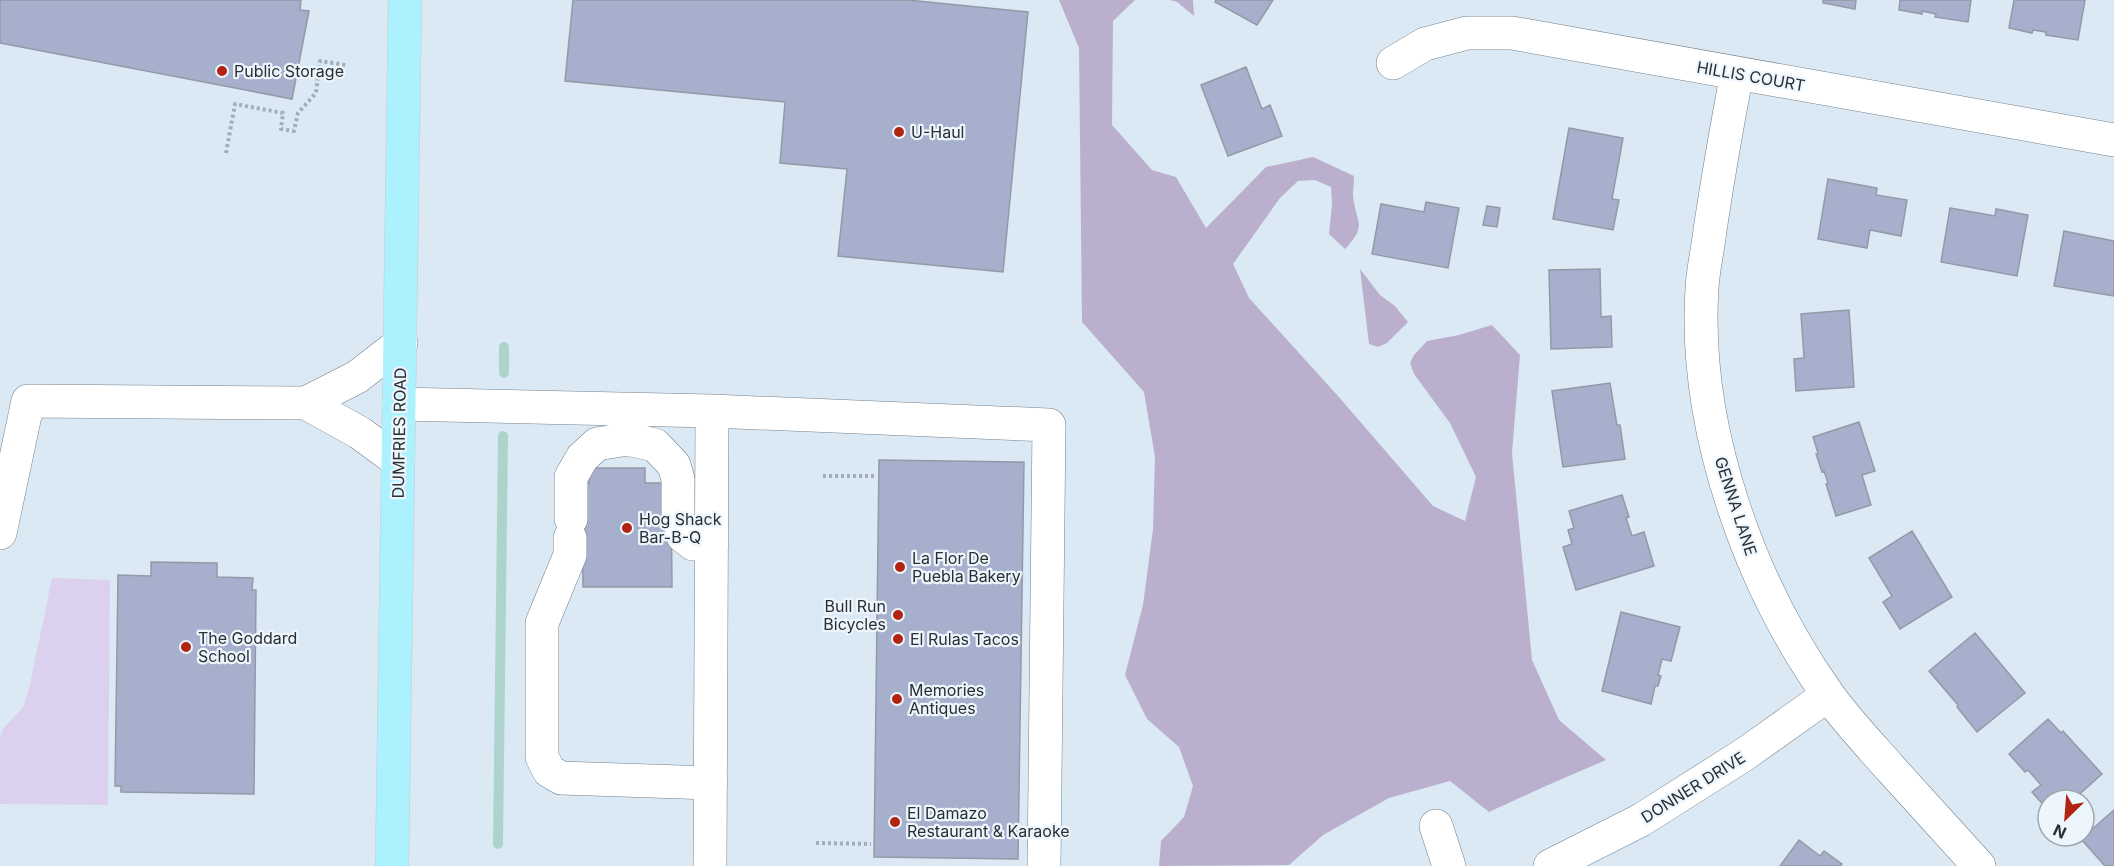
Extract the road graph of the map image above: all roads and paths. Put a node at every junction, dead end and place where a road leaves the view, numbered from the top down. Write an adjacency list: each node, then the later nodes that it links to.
1 (405, 0): 7 (main road, DUMFRIES ROAD)
2 (1393, 63): 4 (street, HILLIS COURT)
3 (346, 65): 6 (path)
4 (1737, 74): 5 (street, HILLIS COURT); 16 (street, GENNA LANE)
5 (2114, 140)
6 (226, 153)
7 (401, 342): 8 (street); 9 (main road, DUMFRIES ROAD)
8 (306, 403): 11 (street); 14 (street)
9 (399, 404): 10 (street); 11 (main road, DUMFRIES ROAD)
10 (712, 411): 15 (street); 23 (street)
11 (398, 461): 21 (main road, DUMFRIES ROAD)
12 (823, 476): 13 (path)
13 (875, 476)
14 (0, 533)
15 (712, 543): 17 (street); 17 (street)
16 (1828, 695): 25 (street, DONNER DRIVE); 26 (street, GENNA LANE)
17 (711, 783): 22 (street)
18 (1436, 826): 24 (street)
19 (816, 843): 20 (path)
20 (871, 844)
21 (392, 866)
22 (710, 866)
23 (1044, 866)
24 (1449, 866)
25 (1550, 866)
26 (1979, 866)

